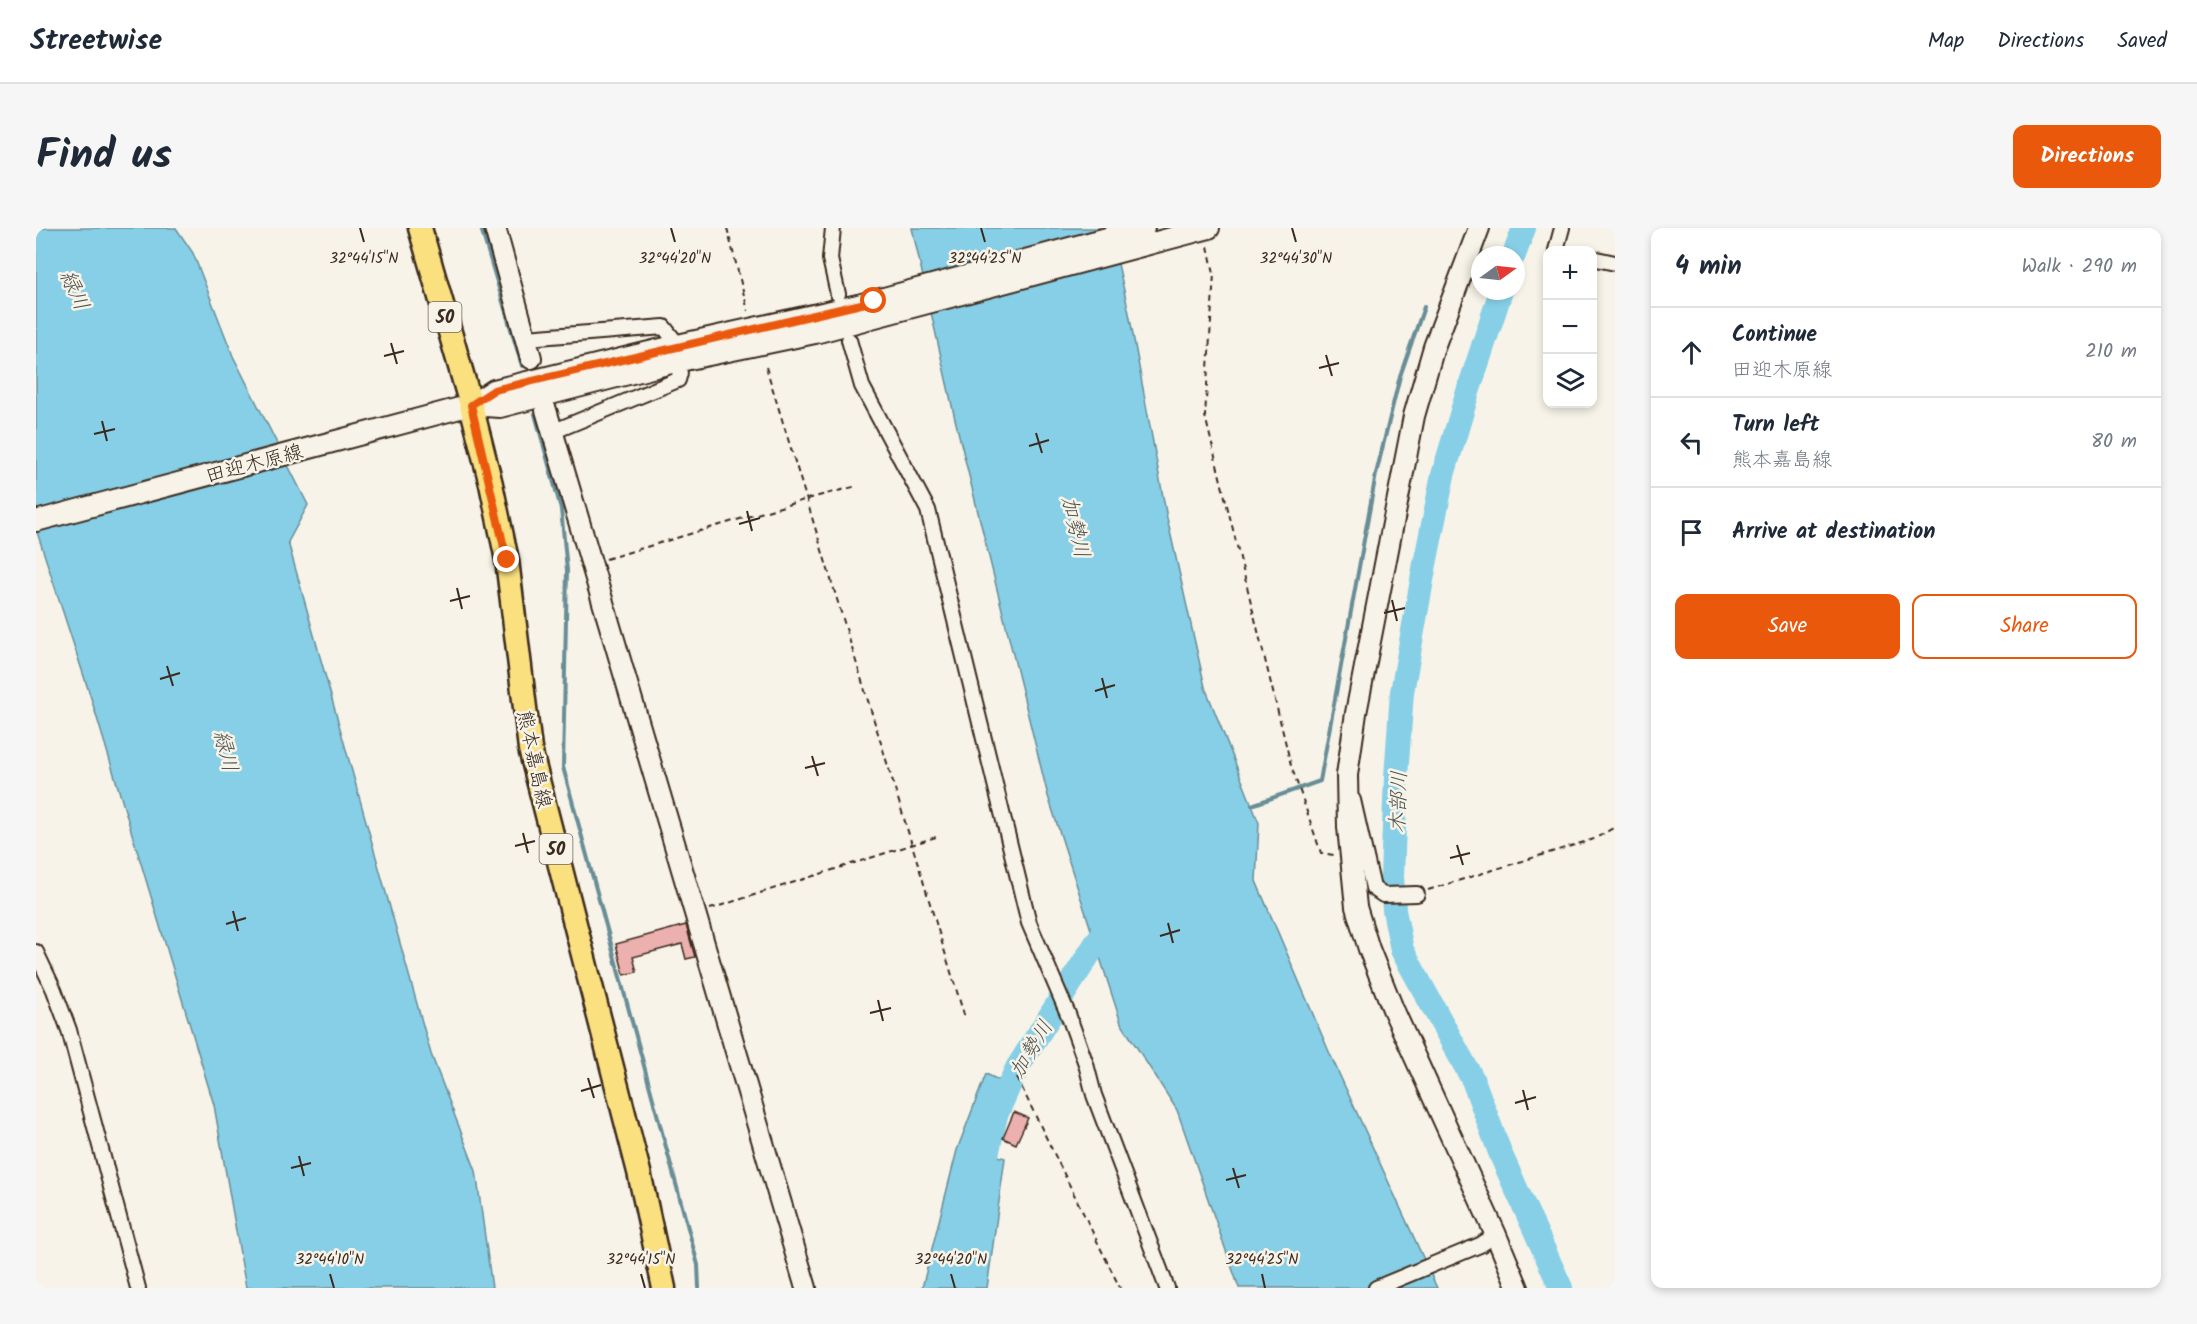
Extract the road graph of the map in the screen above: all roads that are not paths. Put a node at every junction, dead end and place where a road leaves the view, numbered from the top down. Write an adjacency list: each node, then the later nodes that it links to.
1 (420, 228): 17 (main road, 熊本嘉島線 / 50)
2 (495, 228): 13 (street)
3 (833, 228): 12 (street)
4 (1144, 228): 8 (street, 田迎木原線)
5 (1479, 228): 21 (street)
6 (1563, 228): 9 (street)
7 (1208, 237): 8 (street, 田迎木原線)
8 (1126, 241): 15 (street, 田迎木原線)
9 (1557, 246)
10 (1597, 259): 11 (street)
11 (1615, 263)
12 (838, 294)
13 (526, 338): 15 (street); 16 (street)
14 (849, 340): 28 (street)
15 (677, 354): 17 (street, 田迎木原線); 19 (street)
16 (531, 358)
17 (471, 405): 20 (street, 田迎木原線); 26 (main road, 熊本嘉島線 / 50)
18 (546, 410): 19 (street)
19 (552, 432): 27 (street)
20 (36, 521)
21 (1347, 776): 22 (street); 24 (street)
22 (1417, 894)
23 (36, 952): 25 (street)
24 (1488, 1240): 29 (street); 30 (street)
25 (138, 1288)
26 (664, 1288)
27 (806, 1288)
28 (1167, 1288)
29 (1376, 1288)
30 (1518, 1288)

